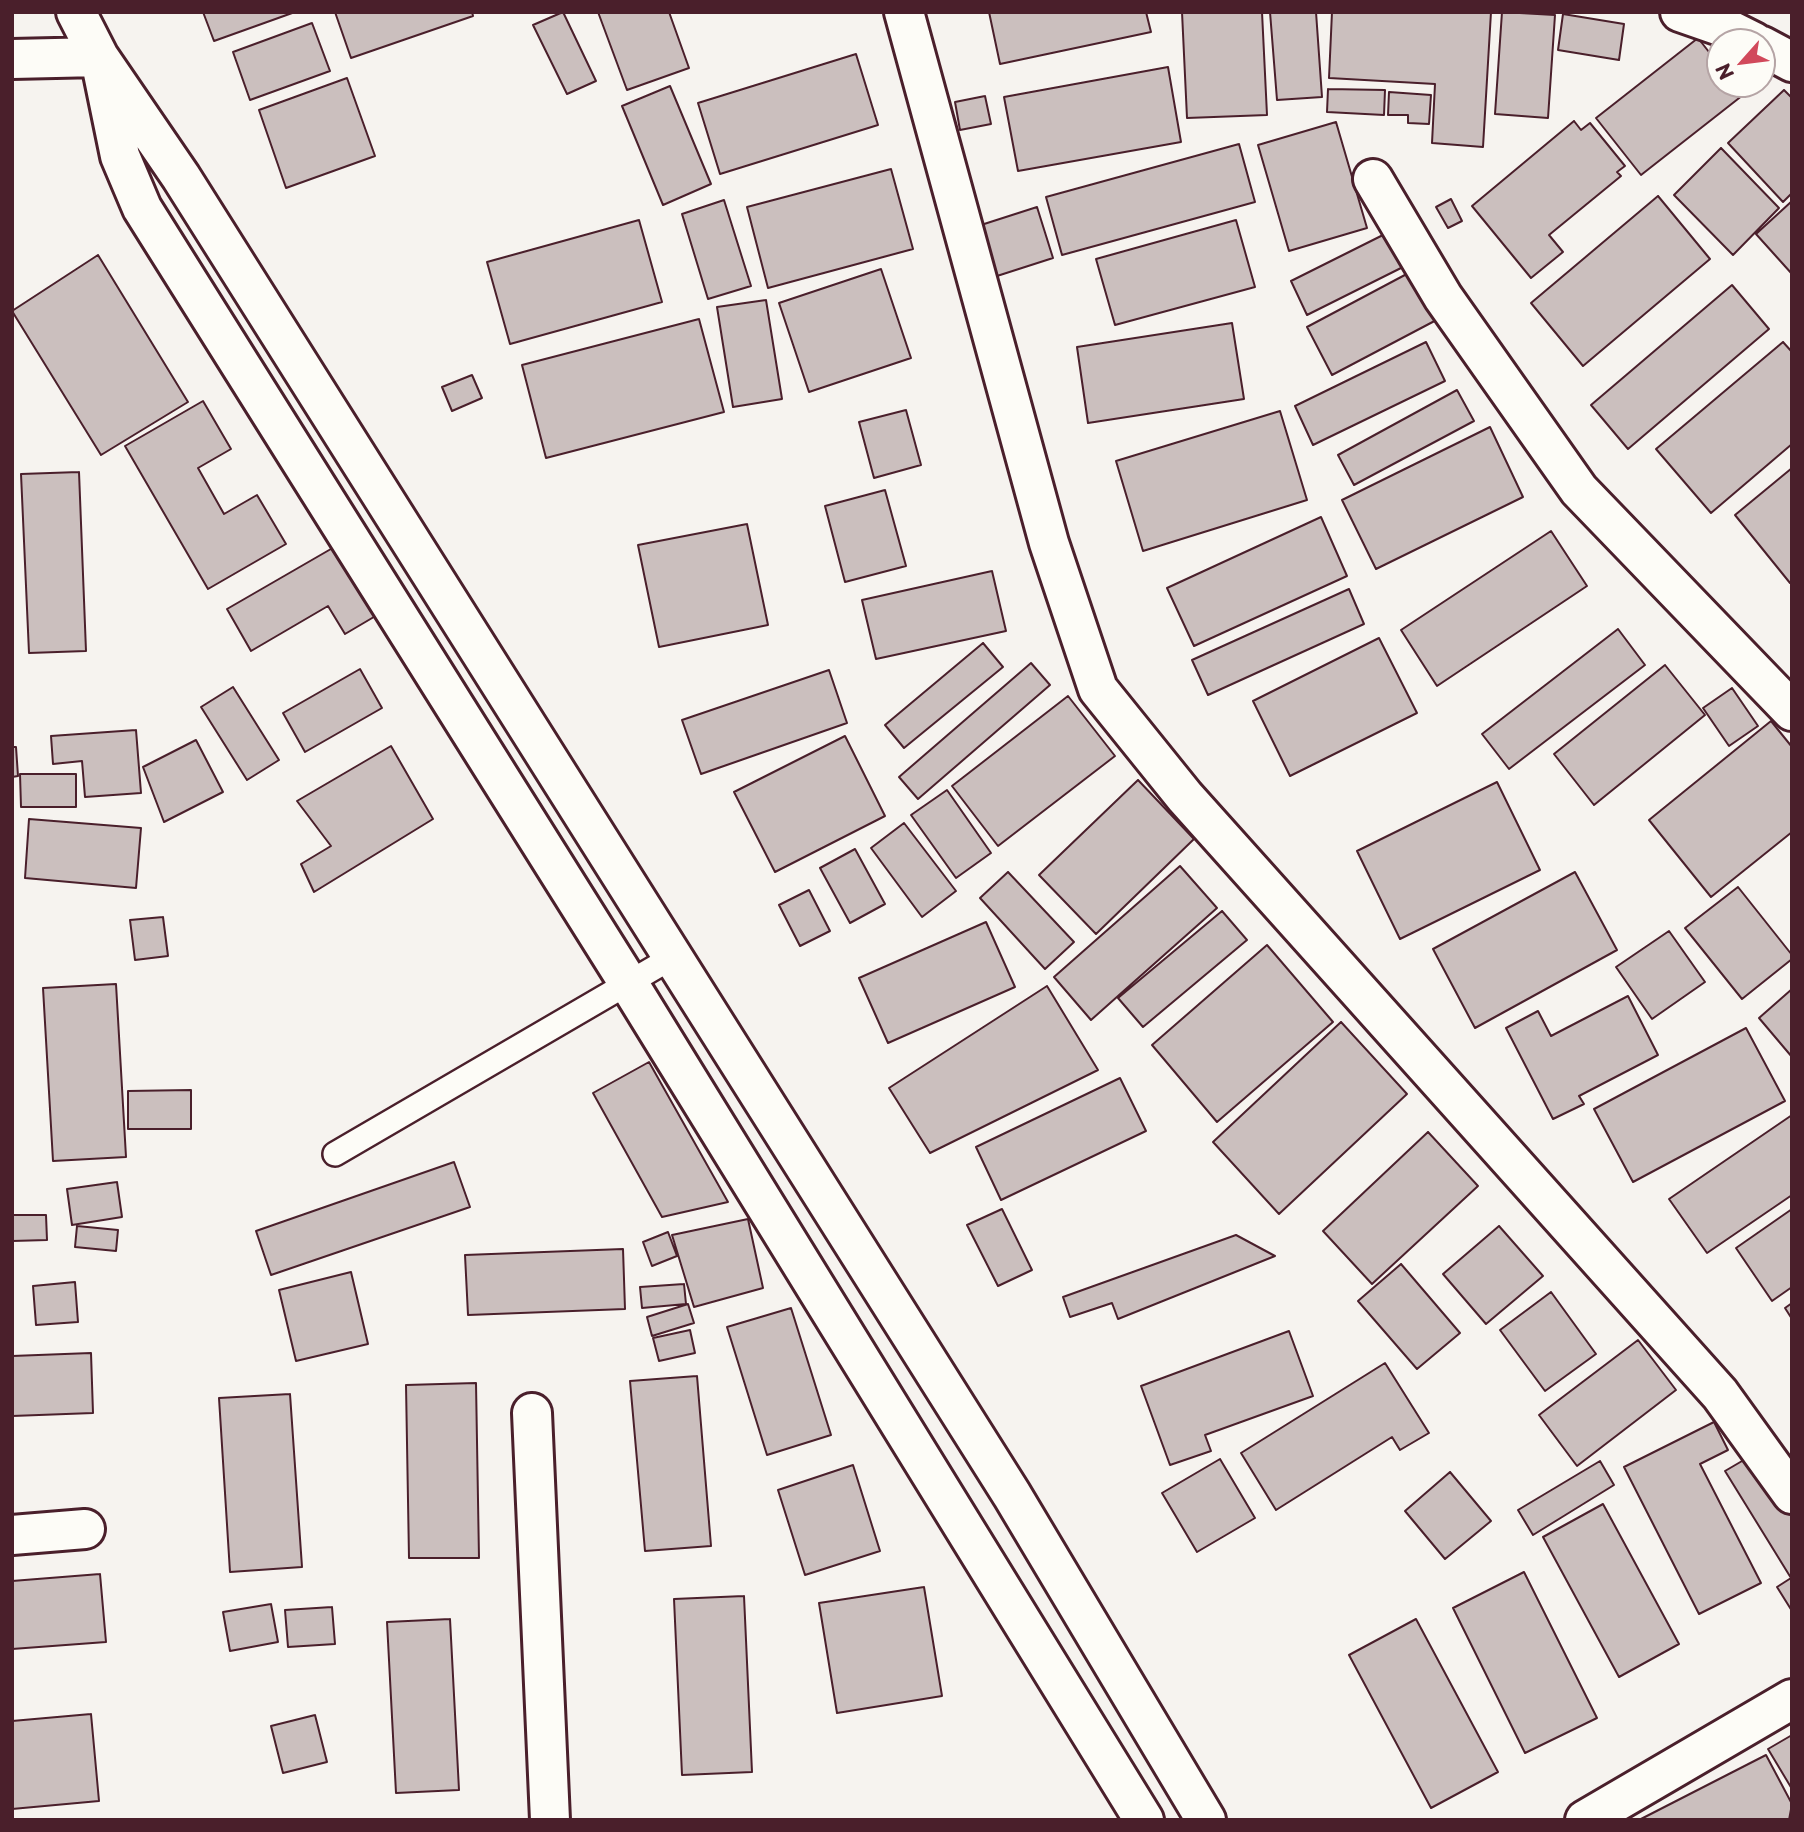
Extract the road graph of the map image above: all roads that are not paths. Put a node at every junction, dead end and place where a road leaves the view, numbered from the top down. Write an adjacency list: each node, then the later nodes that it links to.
1 (76, 12): 6 (street)
2 (904, 12): 17 (street)
3 (1680, 12): 4 (street)
4 (1728, 28)
5 (1776, 53): 8 (street)
6 (99, 57): 7 (street); 11 (street); 12 (street)
7 (12, 59)
8 (1792, 62)
9 (1373, 179): 10 (street)
10 (1792, 711)
11 (673, 957): 12 (lane); 13 (street)
12 (629, 984): 14 (street); 15 (lane)
13 (762, 1098): 14 (street); 23 (street)
14 (717, 1126): 22 (street)
15 (335, 1154)
16 (532, 1413): 21 (street)
17 (1792, 1494)
18 (85, 1529): 19 (street)
19 (12, 1535)
20 (1792, 1699): 24 (street)
21 (550, 1820)
22 (1144, 1820)
23 (1206, 1820)
24 (1586, 1820)

